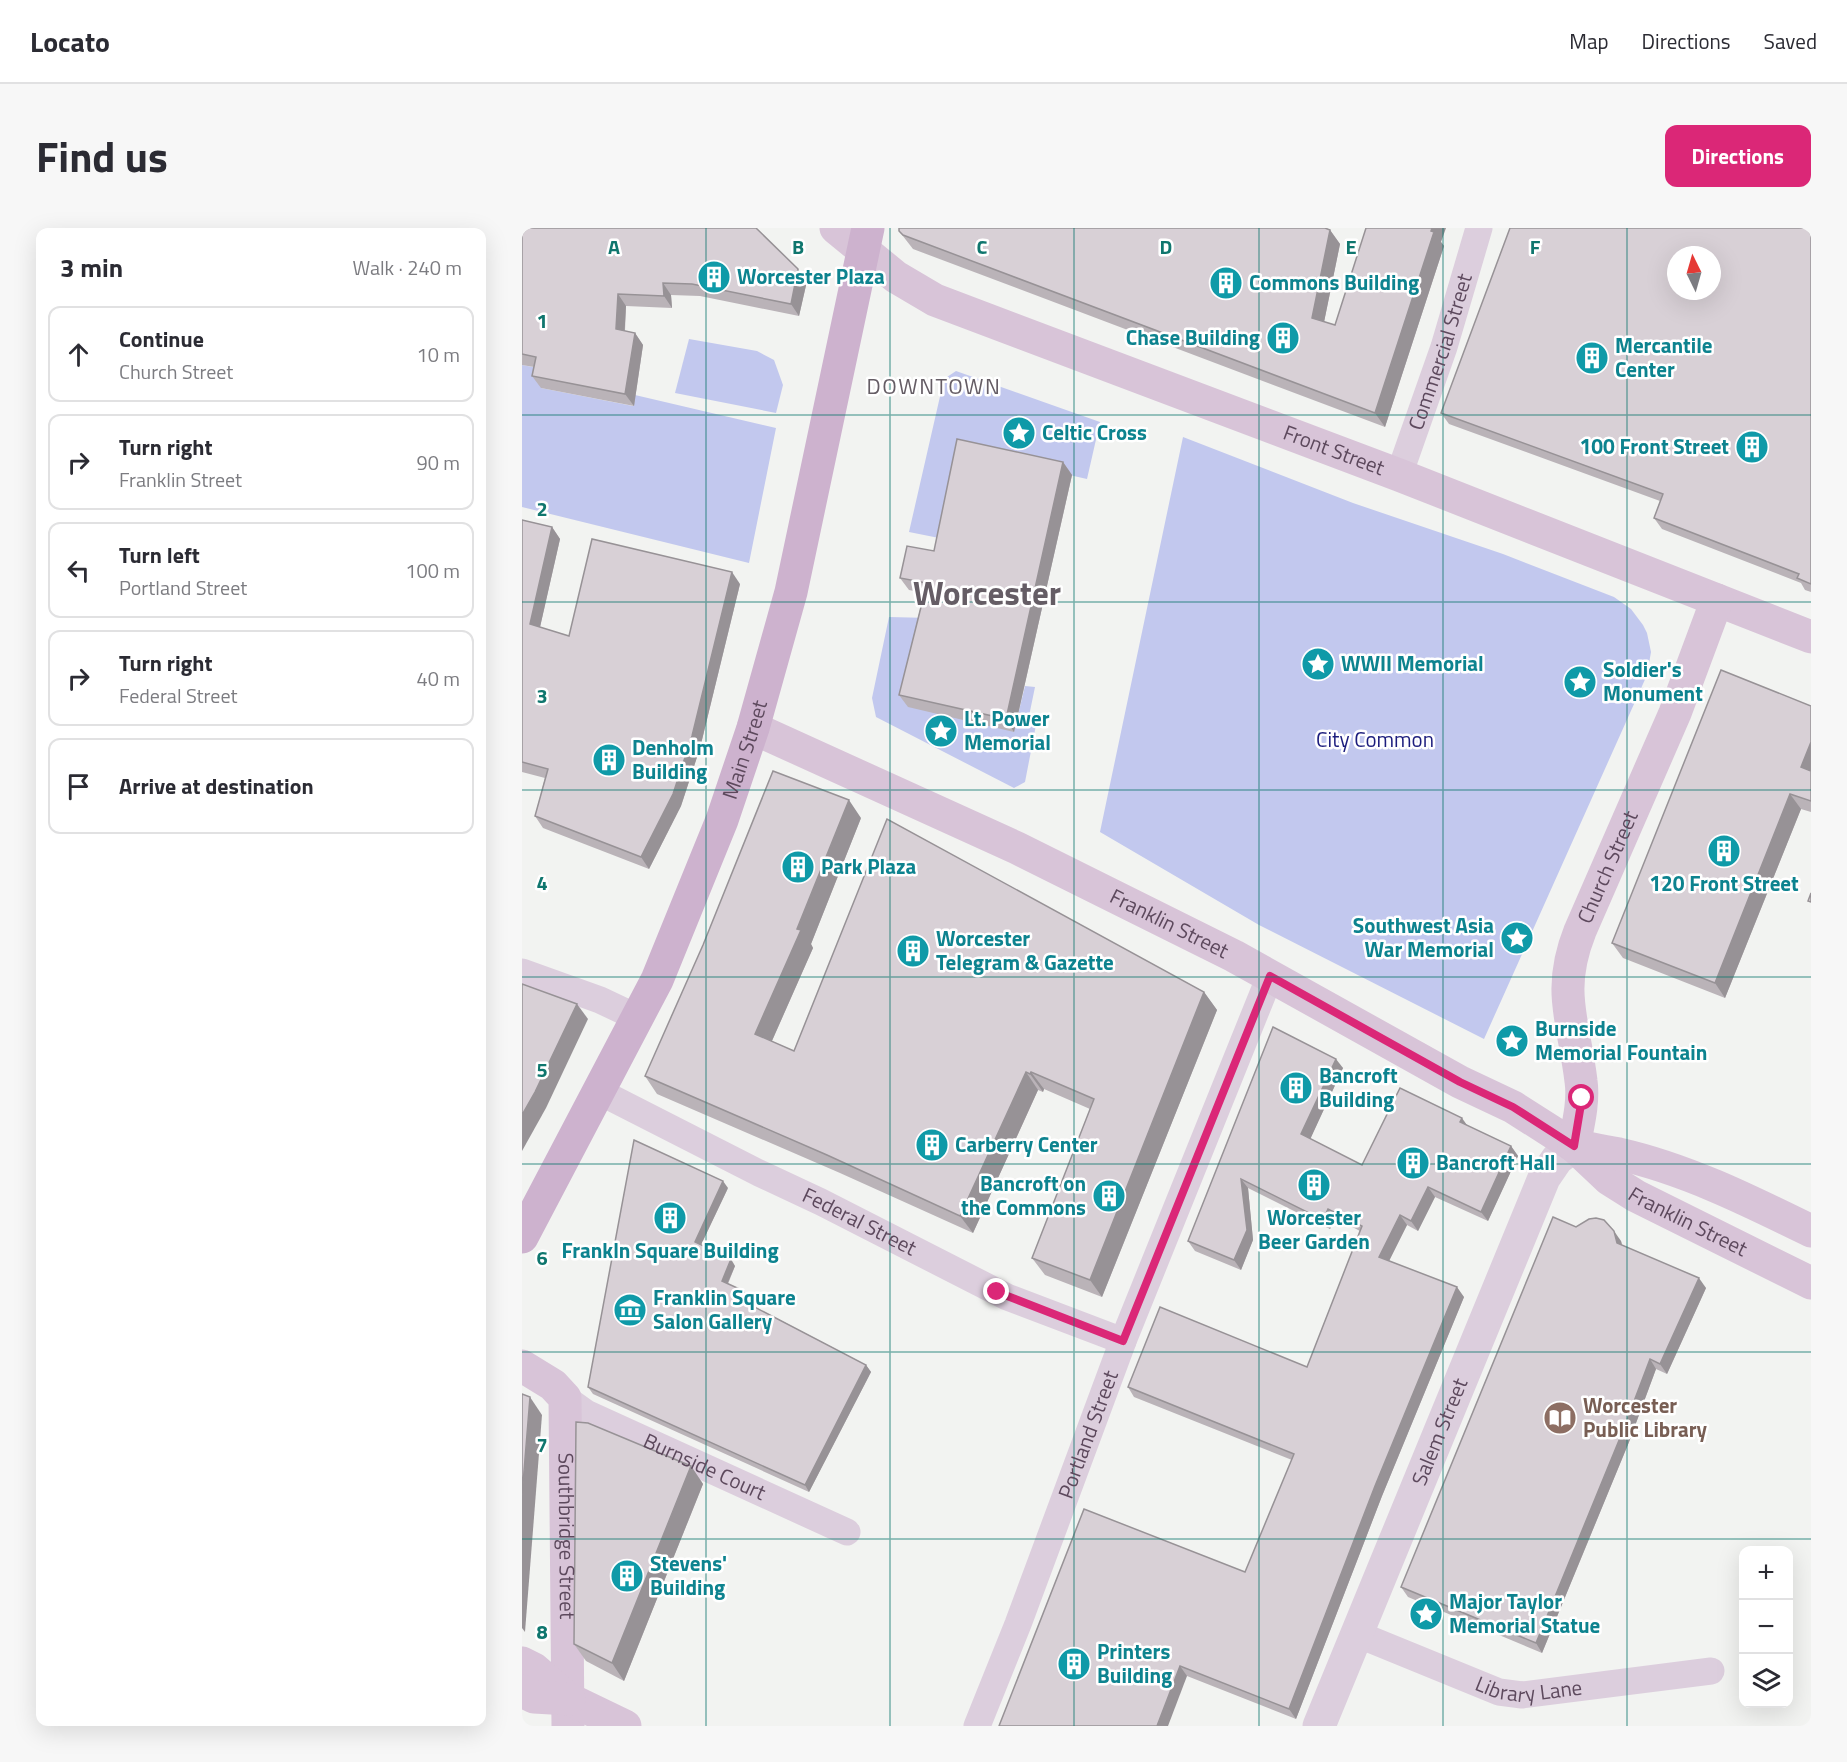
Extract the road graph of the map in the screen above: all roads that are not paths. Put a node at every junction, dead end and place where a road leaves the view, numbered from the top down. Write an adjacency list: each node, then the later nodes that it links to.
1 (836, 228): 3 (main road, Front Street)
2 (1479, 228): 4 (street, Commercial Street)
3 (865, 240): 4 (main road, Front Street); 7 (main road, Main Street)
4 (1398, 475): 5 (main road, Front Street)
5 (1717, 600): 6 (main road, Front Street); 12 (main road, Church Street)
6 (1811, 637)
7 (753, 728): 9 (main road, Franklin Street); 10 (main road, Main Street)
8 (522, 972): 10 (street)
9 (1270, 976): 12 (main road, Franklin Street); 16 (street, Portland Street)
10 (638, 1018): 11 (main road, Main Street)
11 (600, 1092): 14 (main road, Main Street); 16 (street, Federal Street)
12 (1574, 1146): 13 (main road, Franklin Street); 15 (main road, Franklin Street); 20 (street, Salem Street)
13 (1811, 1232)
14 (522, 1237)
15 (1811, 1284)
16 (1123, 1341): 26 (street, Portland Street)
17 (522, 1366): 18 (main road)
18 (565, 1398): 19 (street, Burnside Court); 24 (main road, Southbridge Street)
19 (847, 1532)
20 (1357, 1634): 22 (street, Library Lane); 27 (street, Salem Street)
21 (522, 1663): 24 (main road)
22 (1711, 1671)
23 (522, 1691): 24 (main road)
24 (568, 1712): 25 (main road)
25 (625, 1726)
26 (977, 1726)
27 (1319, 1726)

